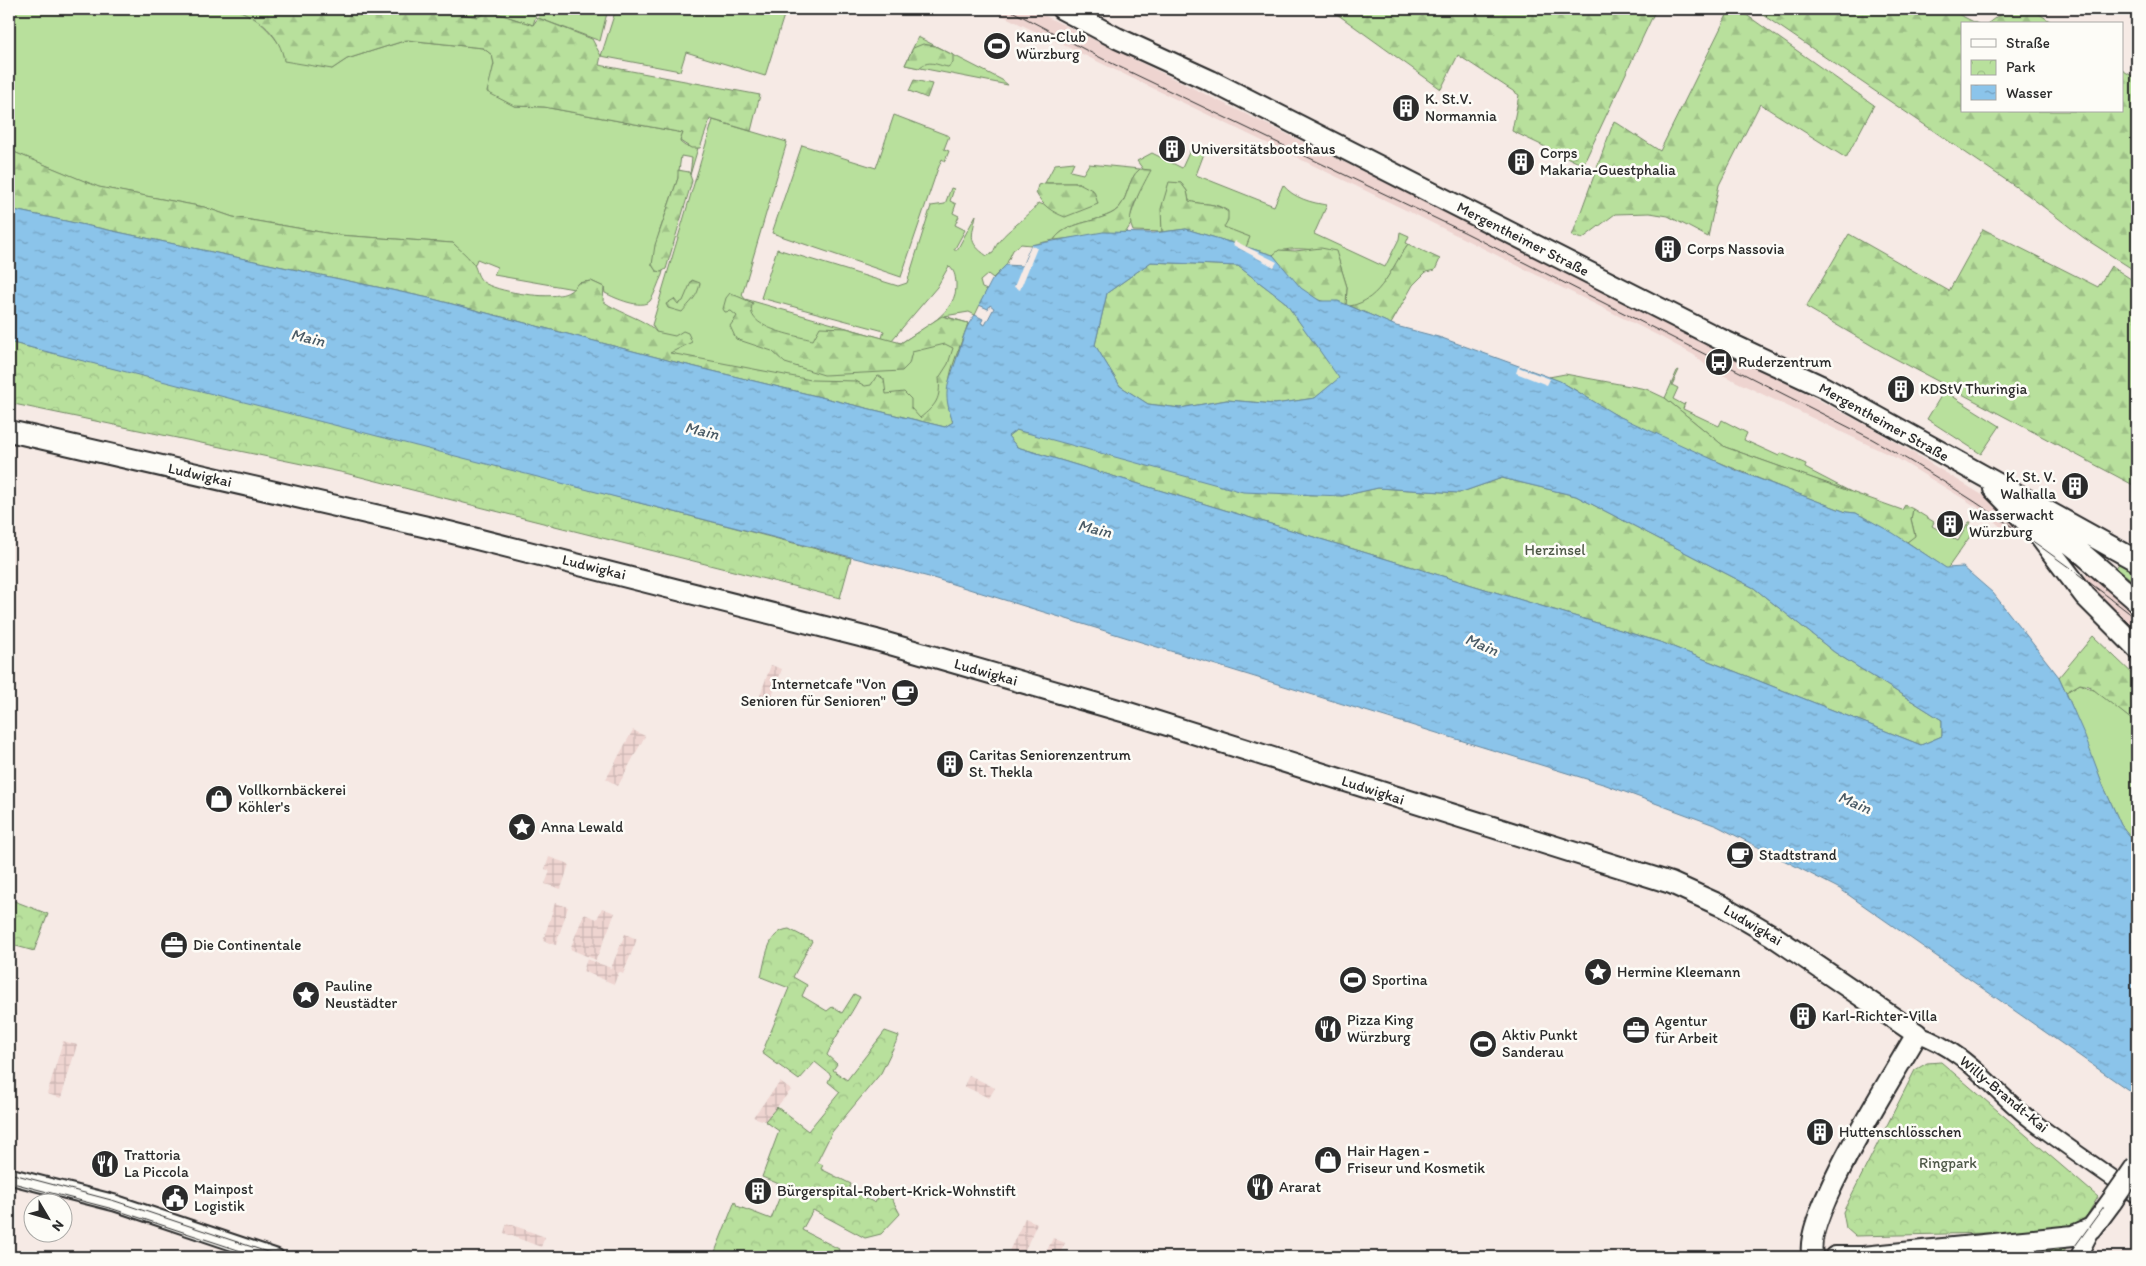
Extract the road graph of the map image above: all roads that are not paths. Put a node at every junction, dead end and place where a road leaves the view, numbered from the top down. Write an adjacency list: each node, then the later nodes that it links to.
1 (1062, 9): 3 (main road, Mergentheimer Straße)
2 (9, 431): 9 (main road, Ludwigkai)
3 (1979, 476): 4 (main road); 5 (main road, Mergentheimer Straße); 6 (main road, Mergentheimer Straße)
4 (2084, 555): 5 (main road); 6 (main road); 7 (main road)
5 (2129, 557)
6 (2063, 568): 8 (main road, Mergentheimer Straße)
7 (2137, 601)
8 (2137, 648)
9 (1917, 1034): 12 (street, Willy-Brandt-Kai); 16 (main road)
10 (2137, 1165): 13 (main road, bridge)
11 (9, 1176): 15 (street)
12 (2137, 1196)
13 (2095, 1224): 14 (main road); 18 (street)
14 (2073, 1236): 17 (main road); 18 (street)
15 (276, 1257)
16 (1813, 1257)
17 (1835, 1257)
18 (2076, 1257)

